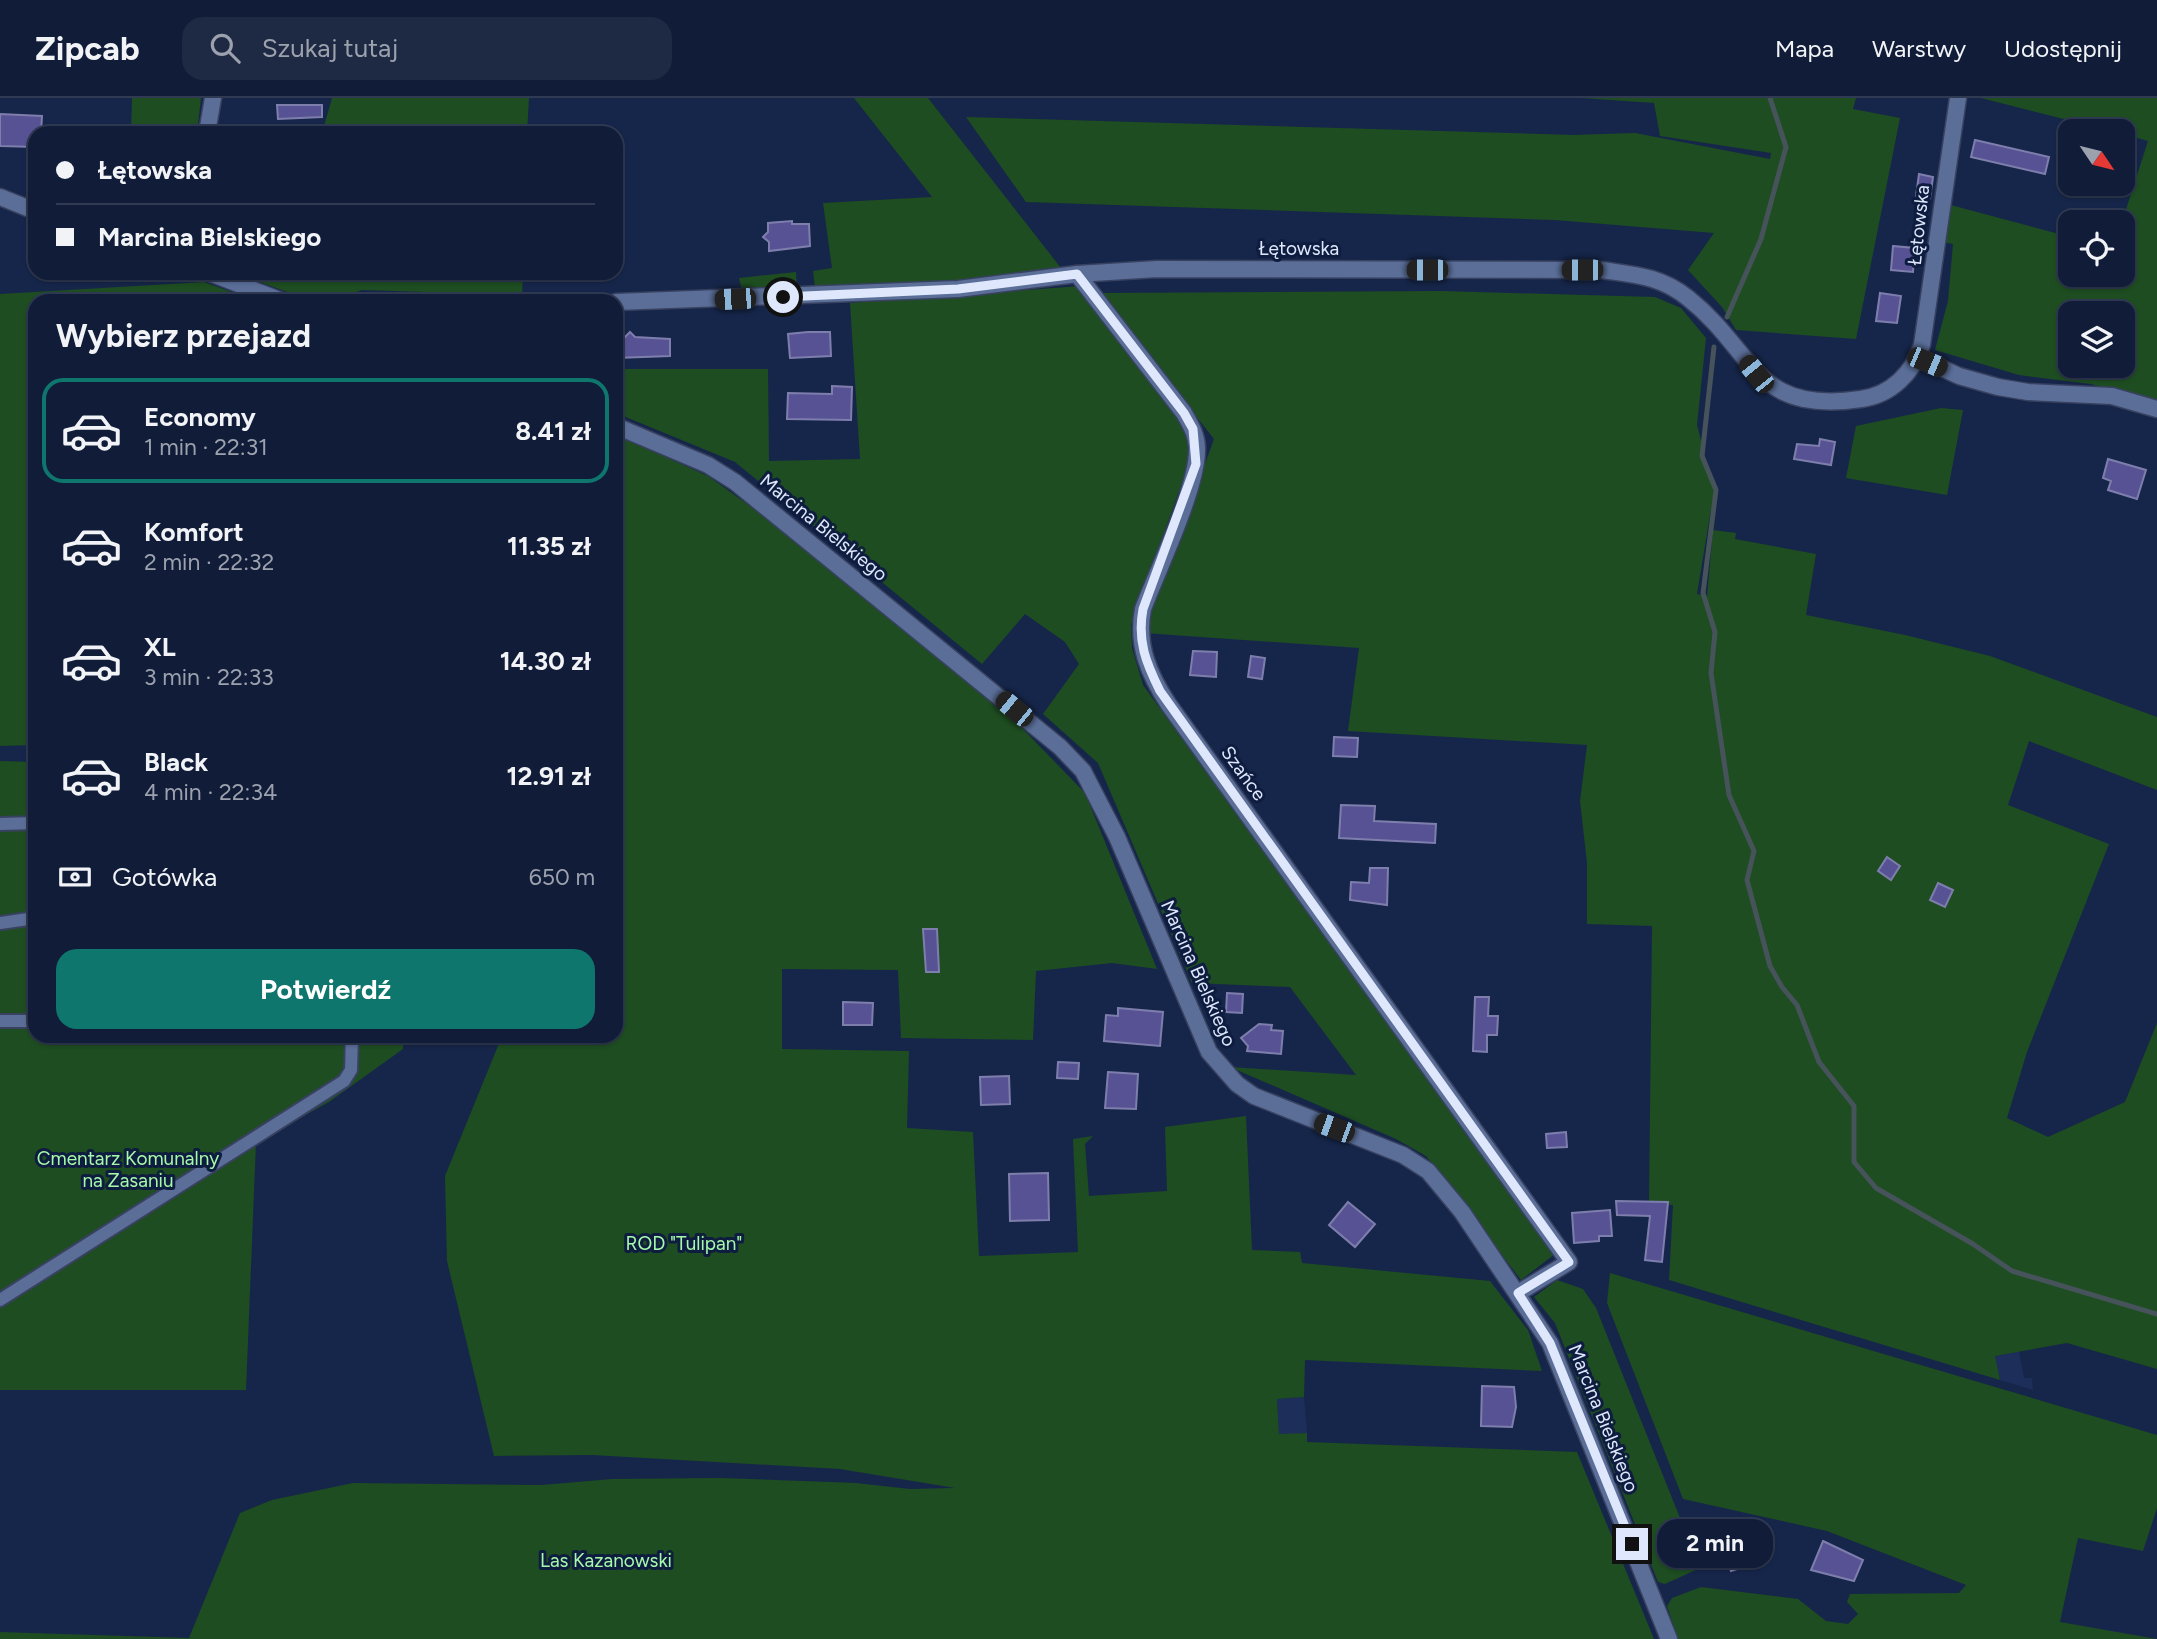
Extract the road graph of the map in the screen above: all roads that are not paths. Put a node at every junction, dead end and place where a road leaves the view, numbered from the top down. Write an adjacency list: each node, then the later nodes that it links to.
1 (214, 98): 3 (street)
2 (1958, 98): 10 (street, Łętowska)
3 (208, 126)
4 (0, 197): 5 (street)
5 (28, 208)
6 (1077, 274): 9 (street, Łętowska); 10 (street, Łętowska); 20 (street, Szańce)
7 (228, 280): 8 (street)
8 (264, 294)
9 (623, 302)
10 (1919, 357): 11 (street)
11 (2157, 409)
12 (623, 429): 20 (street, Marcina Bielskiego)
13 (28, 823): 14 (street)
14 (0, 824)
15 (28, 919): 16 (street)
16 (0, 923)
17 (0, 1021): 18 (street)
18 (28, 1021)
19 (352, 1043): 21 (street)
20 (1518, 1293): 22 (street, Marcina Bielskiego)
21 (0, 1300)
22 (1669, 1639)

